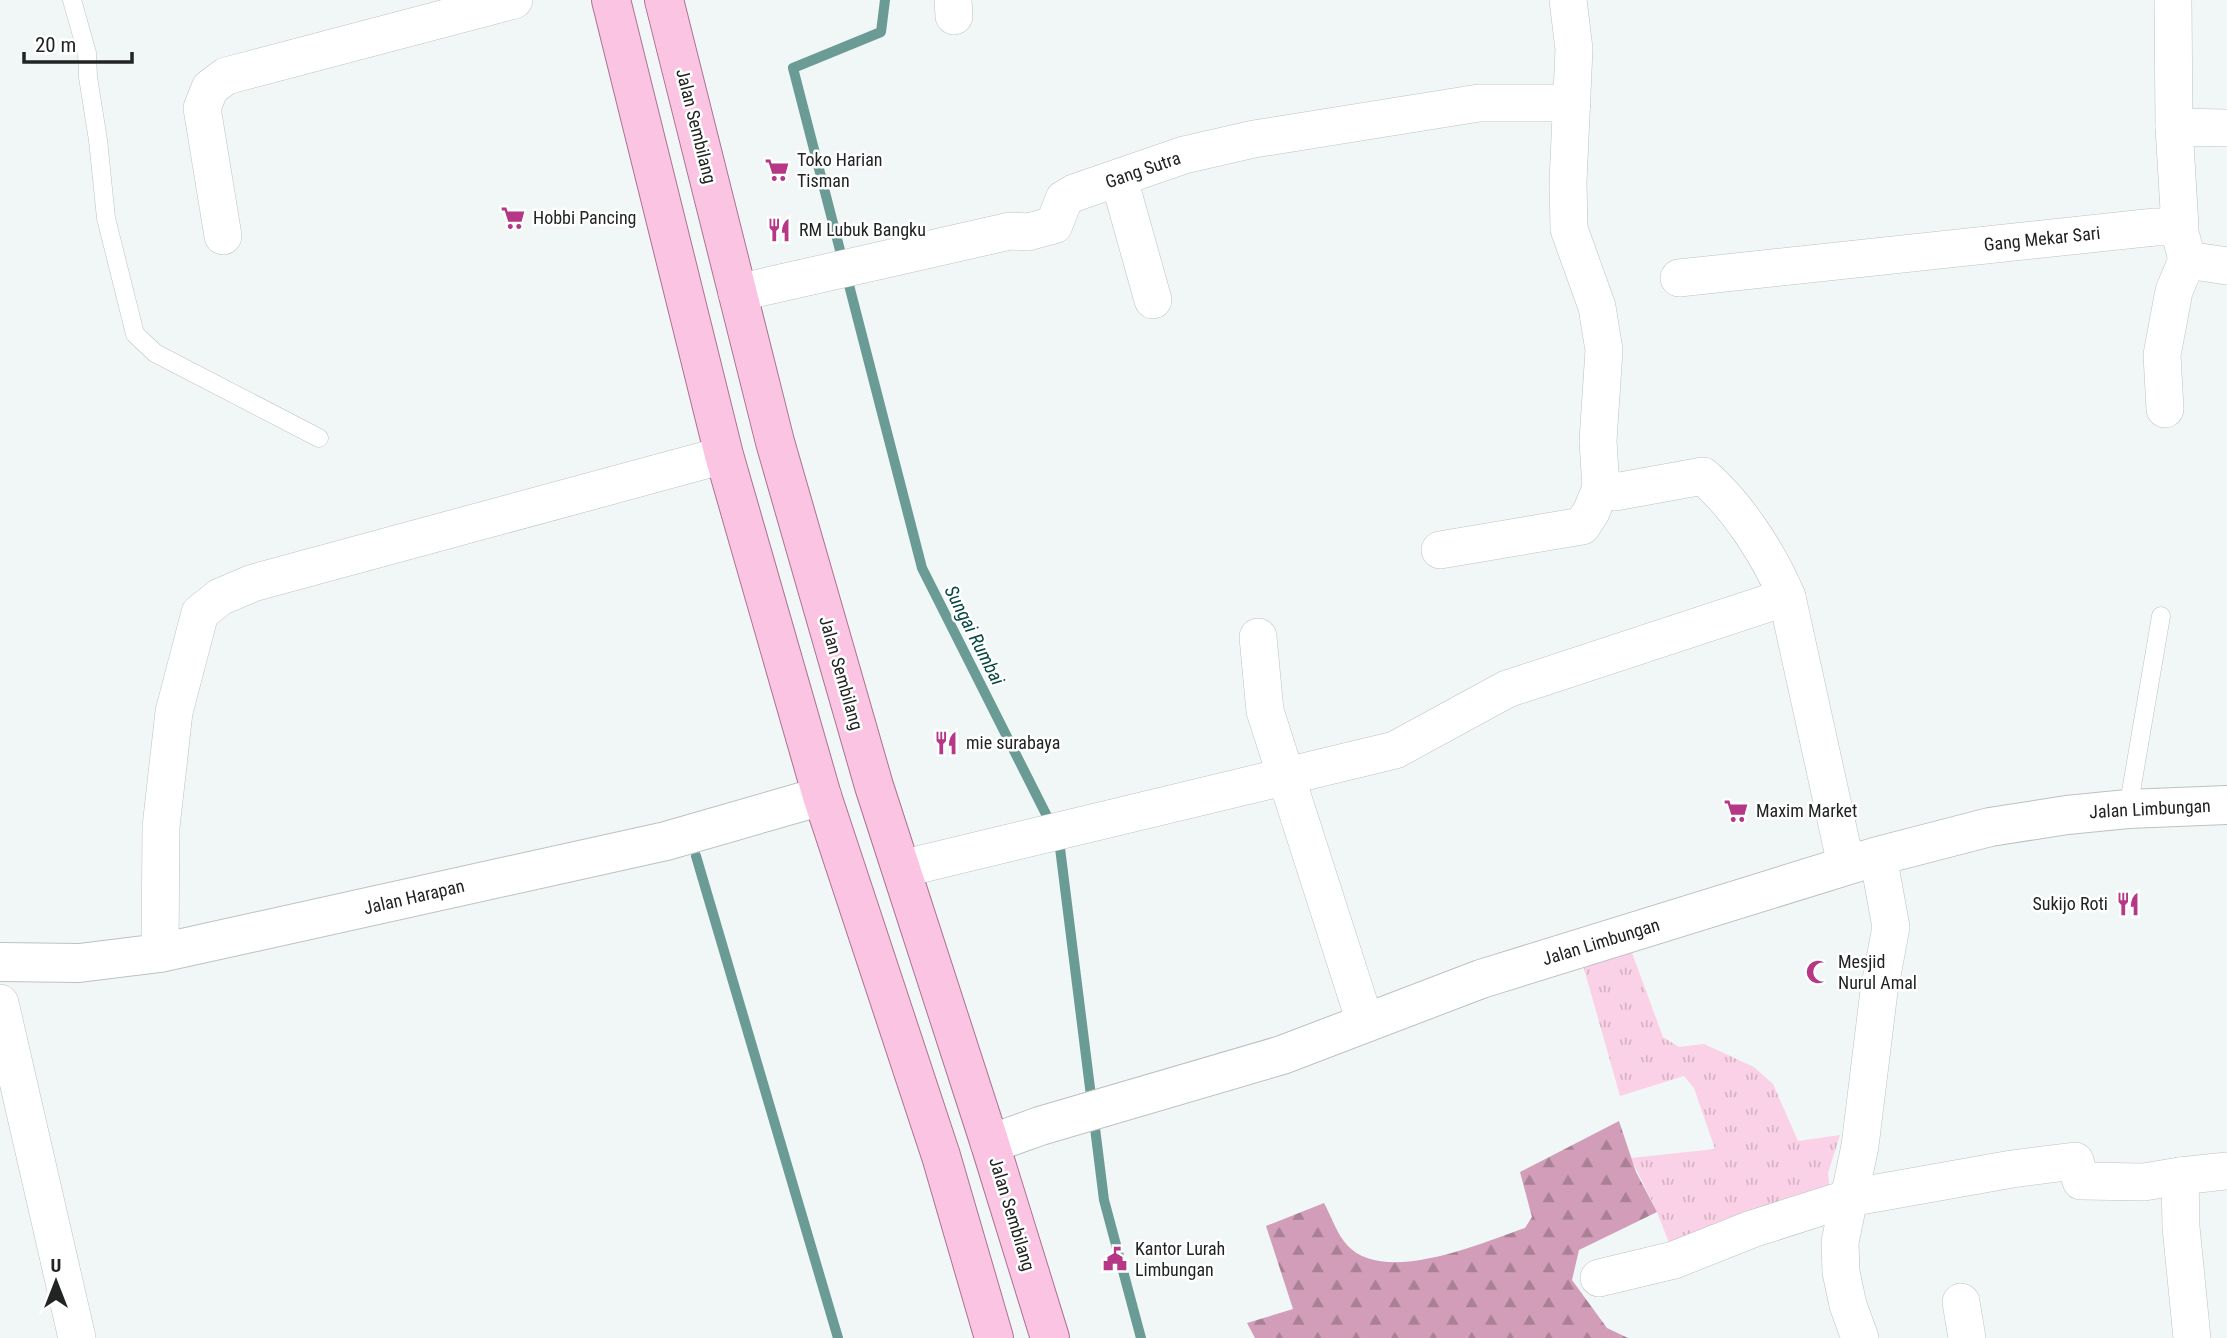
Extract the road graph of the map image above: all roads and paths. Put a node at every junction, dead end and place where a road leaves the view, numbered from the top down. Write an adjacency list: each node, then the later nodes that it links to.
1 (72, 0): 18 (lane)
2 (514, 0): 11 (street)
3 (611, 0): 19 (main road)
4 (664, 0): 15 (main road, Jalan Sembilang)
5 (1568, 0): 7 (street)
6 (2173, 0): 8 (street)
7 (1572, 103): 10 (street, Gang Sutra); 20 (street)
8 (2174, 127): 9 (street); 12 (street)
9 (2227, 128)
10 (1119, 178): 15 (street, Gang Sutra); 16 (street)
11 (222, 236)
12 (2183, 243): 13 (street, Gang Mekar Sari); 14 (street, Gang Mekar Sari); 17 (street)
13 (2227, 266)
14 (1679, 278)
15 (737, 293): 30 (main road, Jalan Sembilang)
16 (1153, 300)
17 (2165, 409)
18 (319, 438)
19 (724, 455): 26 (main road); 31 (street)
20 (1601, 488): 21 (street); 22 (street)
21 (1440, 550)
22 (1787, 597): 25 (street); 29 (street)
23 (2161, 616): 28 (lane)
24 (1258, 638): 25 (street)
25 (1286, 776): 30 (street); 34 (street)
26 (822, 796): 31 (street, Jalan Harapan); 42 (main road)
27 (2227, 805): 28 (street, Jalan Limbungan)
28 (2128, 809): 29 (street, Jalan Limbungan)
29 (1862, 861): 34 (street, Jalan Limbungan); 38 (street)
30 (901, 869): 35 (main road, Jalan Sembilang)
31 (160, 953): 32 (street, Jalan Harapan)
32 (0, 962)
33 (0, 1003): 41 (street)
34 (1365, 1022): 35 (street, Jalan Limbungan)
35 (990, 1144): 43 (main road, Jalan Sembilang)
36 (2227, 1171): 37 (street)
37 (2180, 1176): 38 (street); 46 (street)
38 (1849, 1198): 39 (street); 44 (street)
39 (1599, 1278)
40 (1961, 1302): 45 (street)
41 (77, 1338)
42 (994, 1338)
43 (1050, 1338)
44 (1860, 1338)
45 (1967, 1338)
46 (2192, 1338)

